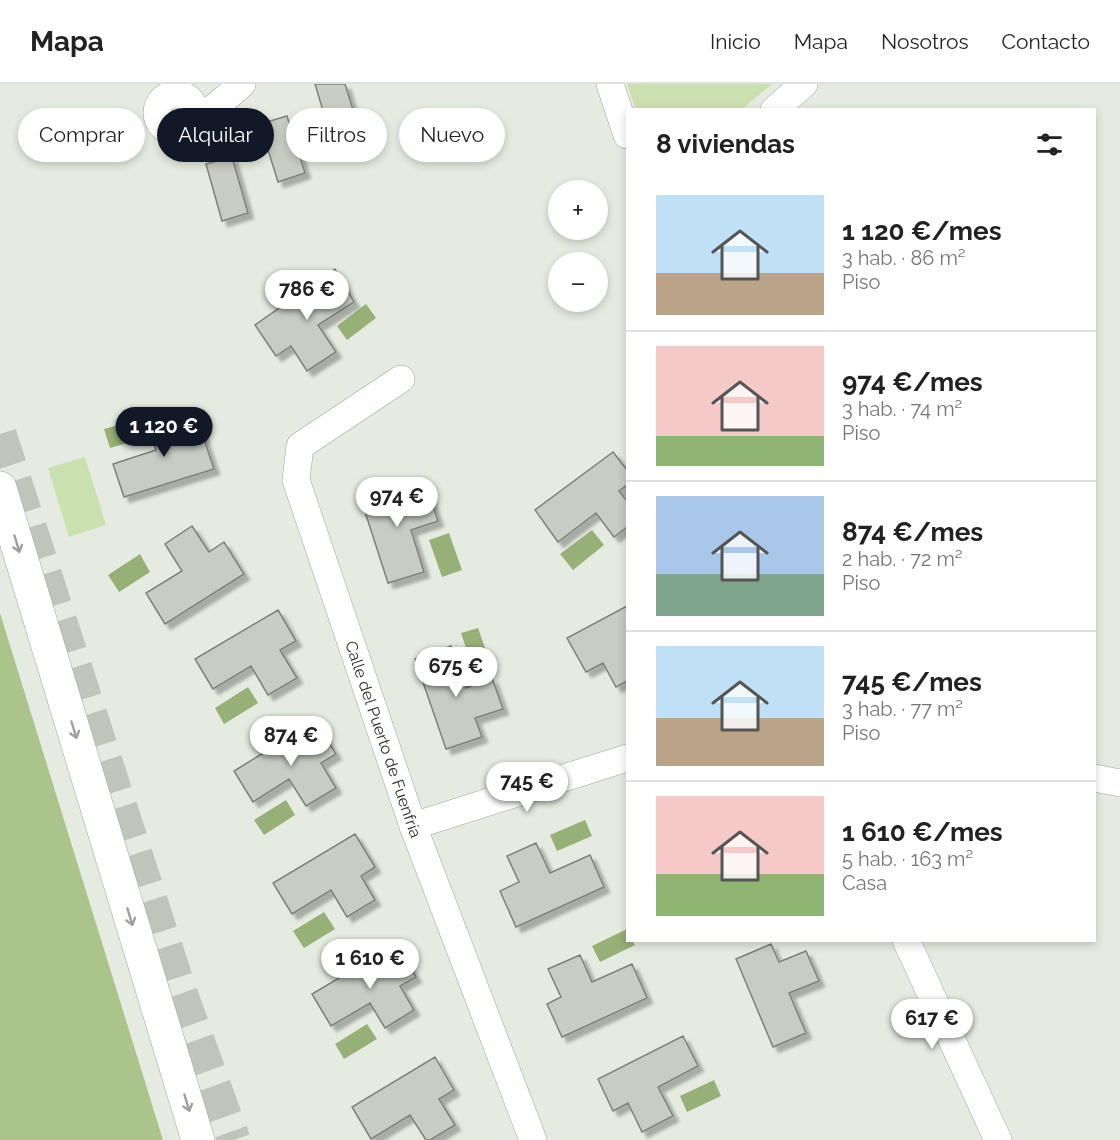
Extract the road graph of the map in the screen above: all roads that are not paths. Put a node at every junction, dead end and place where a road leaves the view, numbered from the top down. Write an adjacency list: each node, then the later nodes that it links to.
1 (242, 84): 4 (street)
2 (610, 84): 6 (street)
3 (804, 84): 5 (street)
4 (169, 89)
5 (776, 108)
6 (626, 132)
7 (401, 380): 12 (street, Calle del Puerto de Fuenfría)
8 (0, 488): 14 (highway, one-way to 14)
9 (626, 758): 12 (street)
10 (1096, 778): 11 (street)
11 (1120, 783)
12 (413, 826): 15 (street, Calle del Puerto de Fuenfría)
13 (907, 942): 16 (street)
14 (198, 1140)
15 (532, 1140)
16 (998, 1140)

